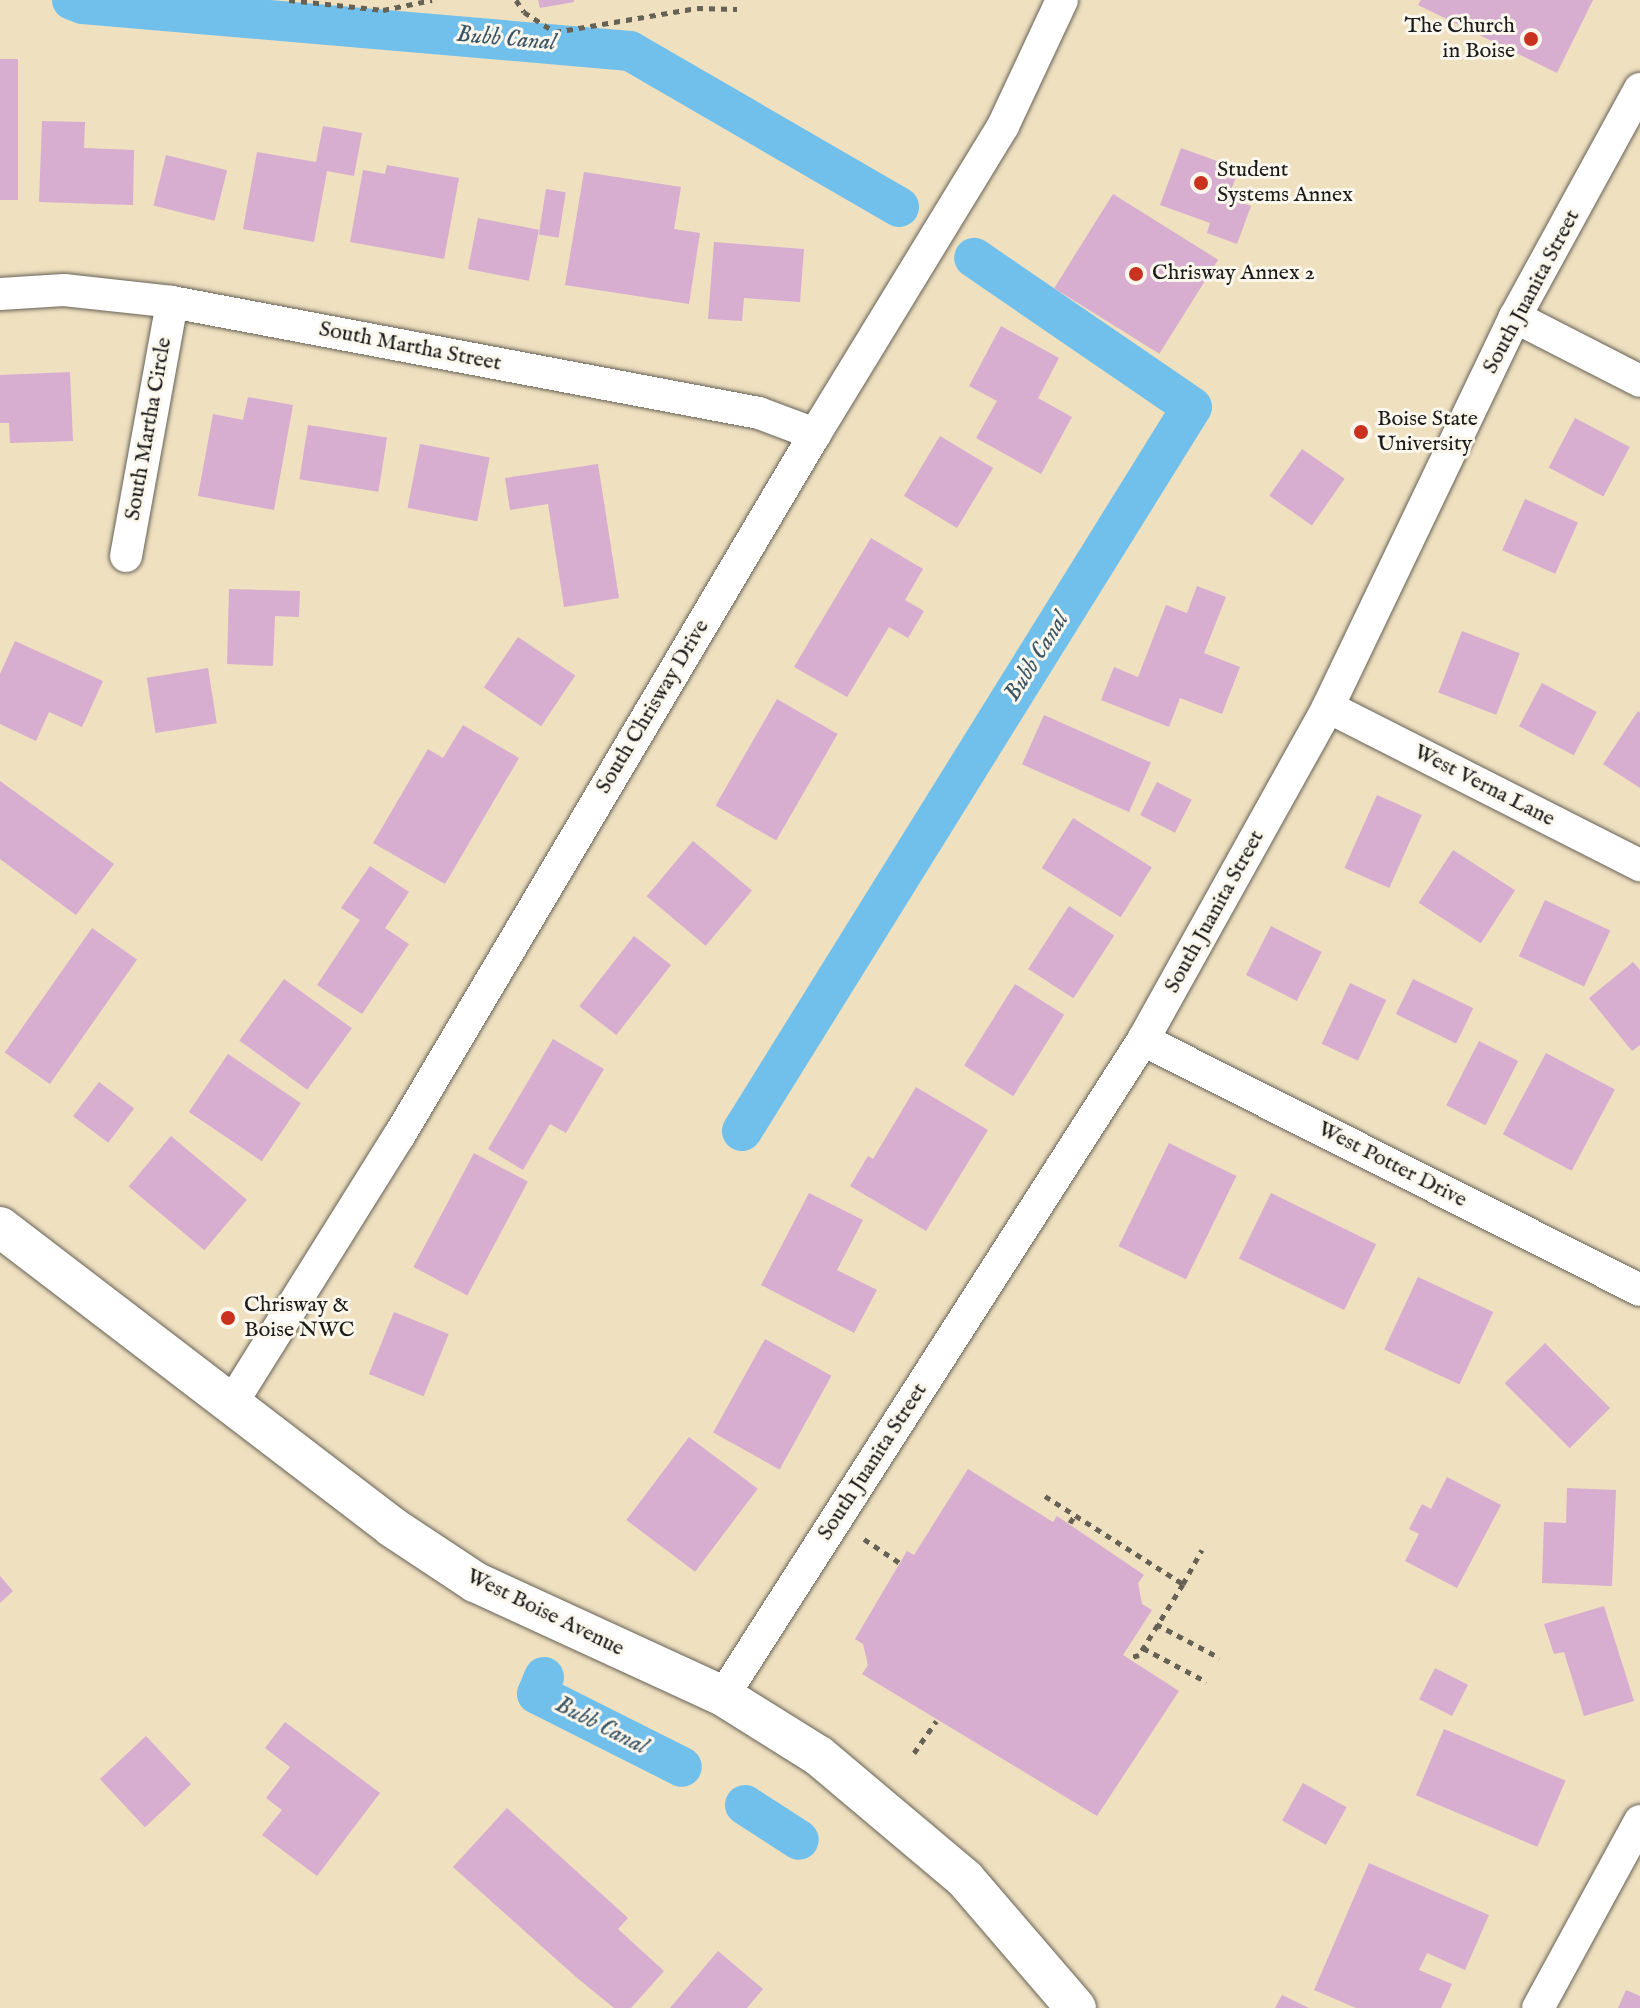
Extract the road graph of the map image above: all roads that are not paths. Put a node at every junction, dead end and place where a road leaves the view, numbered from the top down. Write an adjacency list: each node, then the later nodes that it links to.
1 (1062, 0): 7 (street, South Chrisway Drive)
2 (1640, 89): 5 (street, South Juanita Street)
3 (0, 294): 4 (street, South Martha Street)
4 (172, 302): 7 (street, South Martha Street); 8 (street, South Martha Circle)
5 (1515, 317): 6 (street); 9 (street, South Juanita Street)
6 (1640, 381)
7 (815, 434): 14 (street, South Chrisway Drive)
8 (126, 556)
9 (1328, 707): 10 (street, West Verna Lane); 11 (street, South Juanita Street)
10 (1640, 865)
11 (1143, 1040): 13 (street, West Potter Drive); 15 (street, South Juanita Street)
12 (0, 1227): 14 (street, West Boise Avenue)
13 (1640, 1290)
14 (230, 1406): 15 (street, West Boise Avenue)
15 (723, 1696): 17 (street, West Boise Avenue)
16 (1640, 1821): 18 (street)
17 (1076, 2008)
18 (1538, 2008)

